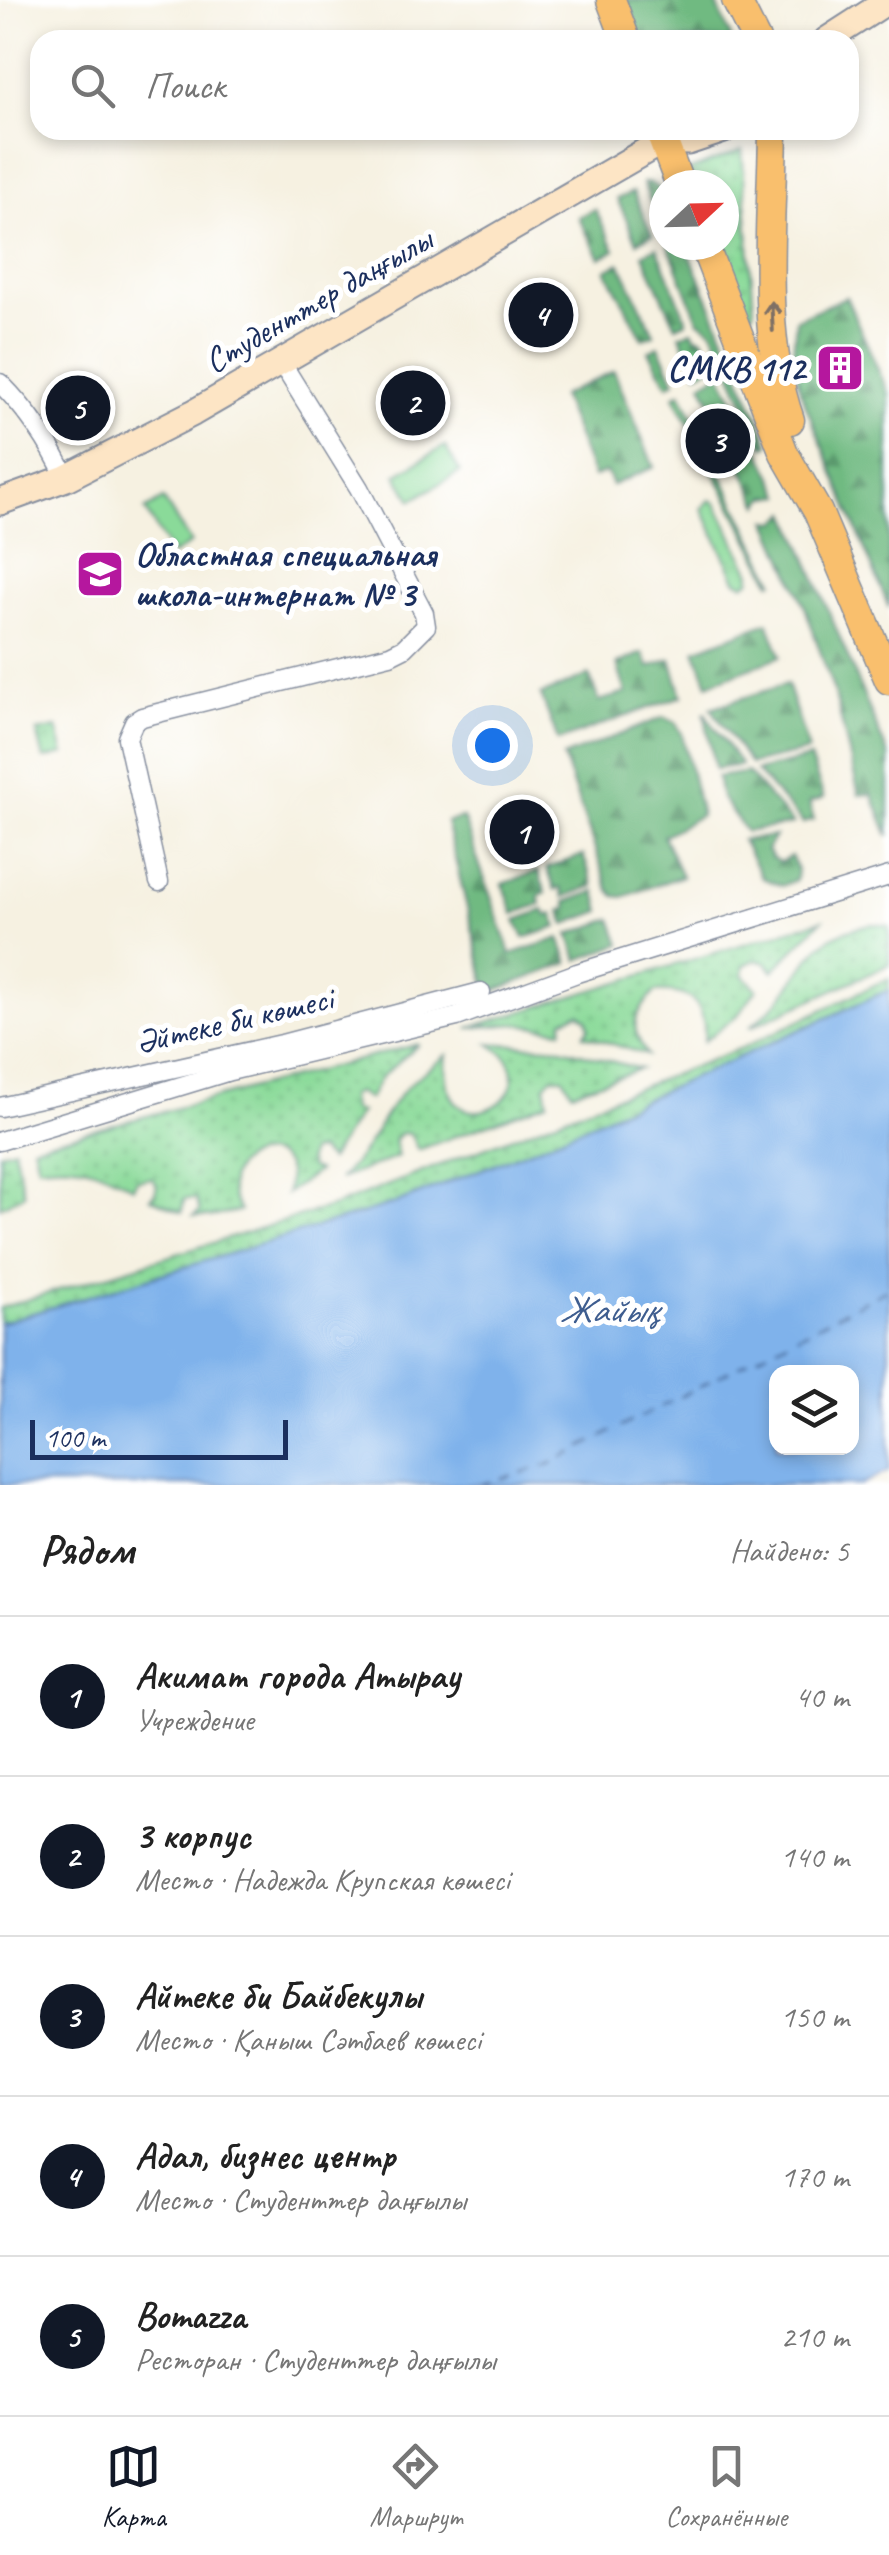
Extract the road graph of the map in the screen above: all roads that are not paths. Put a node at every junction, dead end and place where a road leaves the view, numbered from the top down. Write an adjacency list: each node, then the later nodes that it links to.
1 (611, 0): 4 (main road)
2 (736, 0): 5 (main road)
3 (889, 0): 6 (street)
4 (622, 30)
5 (751, 30)
6 (843, 30)
7 (654, 140): 12 (street, Студенттер даңғылы)
8 (666, 140): 10 (main road)
9 (773, 140): 16 (main road, one-way to 9)
10 (675, 170)
11 (710, 260): 16 (main road)
12 (282, 362): 14 (street, Студенттер даңғылы); 19 (street)
13 (0, 382): 14 (street)
14 (66, 478): 15 (street, Студенттер даңғылы)
15 (0, 502)
16 (818, 512): 17 (main road)
17 (889, 680)
18 (889, 876): 22 (street)
19 (159, 882)
20 (481, 992): 21 (street, Әйтеке би көшесі)
21 (0, 1107)
22 (0, 1141)

